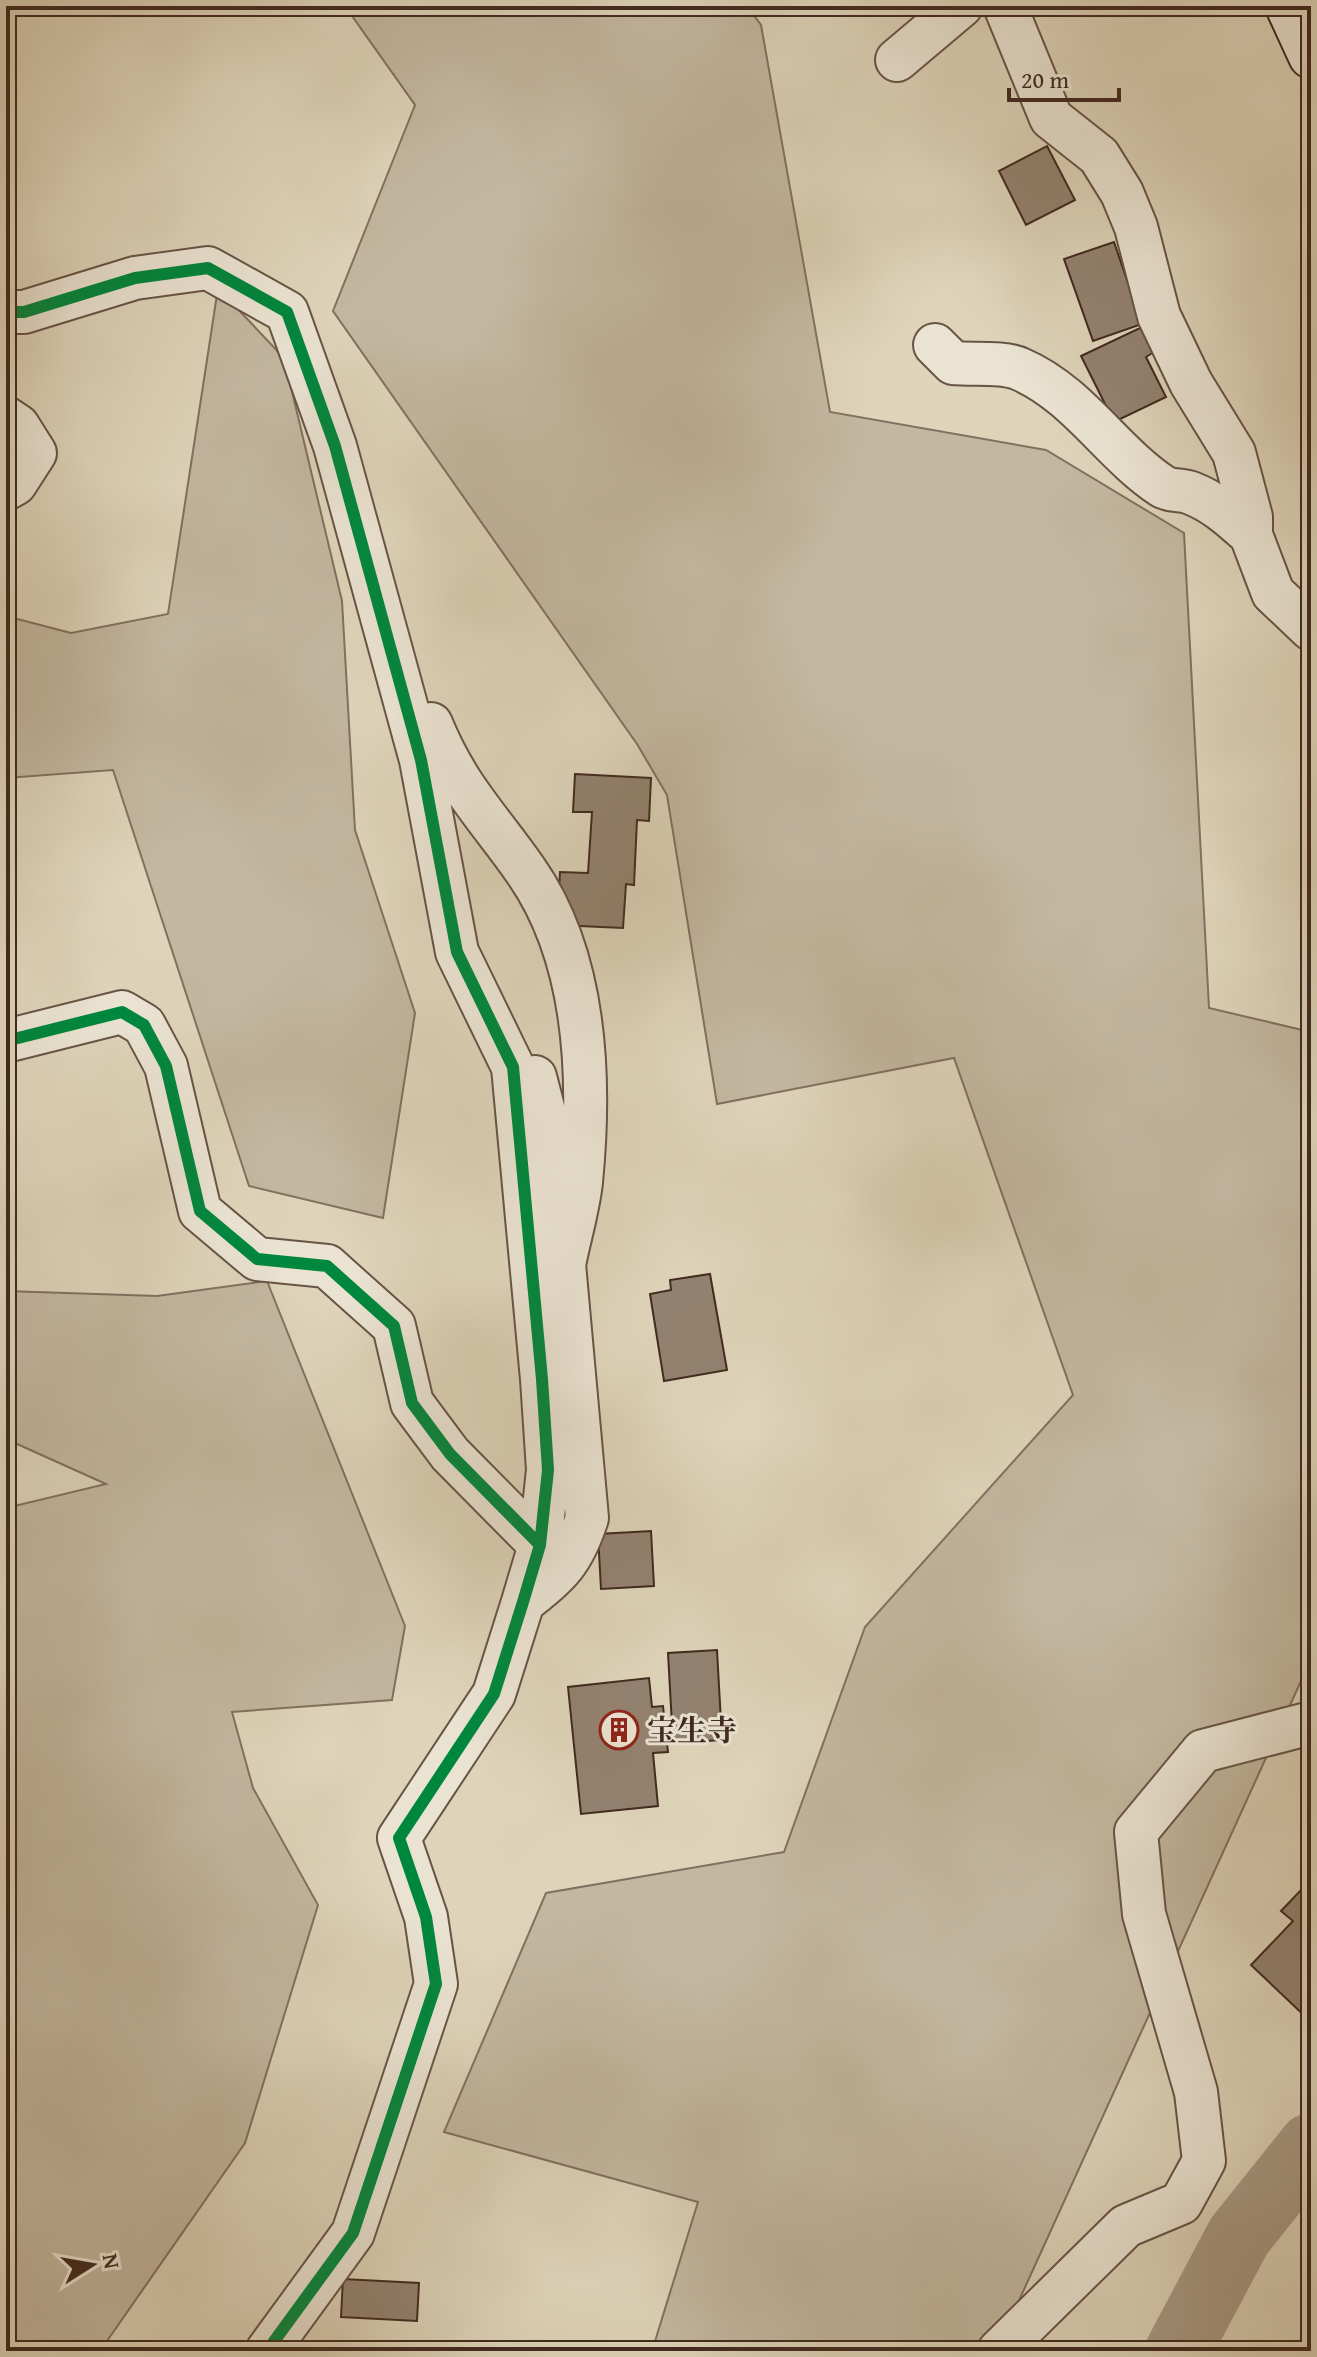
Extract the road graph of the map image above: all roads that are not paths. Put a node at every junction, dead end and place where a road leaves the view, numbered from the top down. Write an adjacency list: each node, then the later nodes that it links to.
1 (961, 6): 5 (street)
2 (1005, 6): 10 (street)
3 (1288, 6): 4 (main road)
4 (1311, 56)
5 (897, 60)
6 (6, 312): 11 (street)
7 (935, 345): 10 (street)
8 (6, 418): 9 (street)
9 (6, 489)
10 (1251, 535): 12 (street)
11 (374, 588): 13 (street); 15 (street)
12 (1311, 629)
13 (499, 1040): 15 (street); 16 (street)
14 (6, 1041): 16 (street)
15 (564, 1265): 17 (street)
16 (540, 1545): 17 (street)
17 (523, 1602): 19 (street)
18 (1311, 1723): 20 (street)
19 (267, 2351)
20 (999, 2351)

